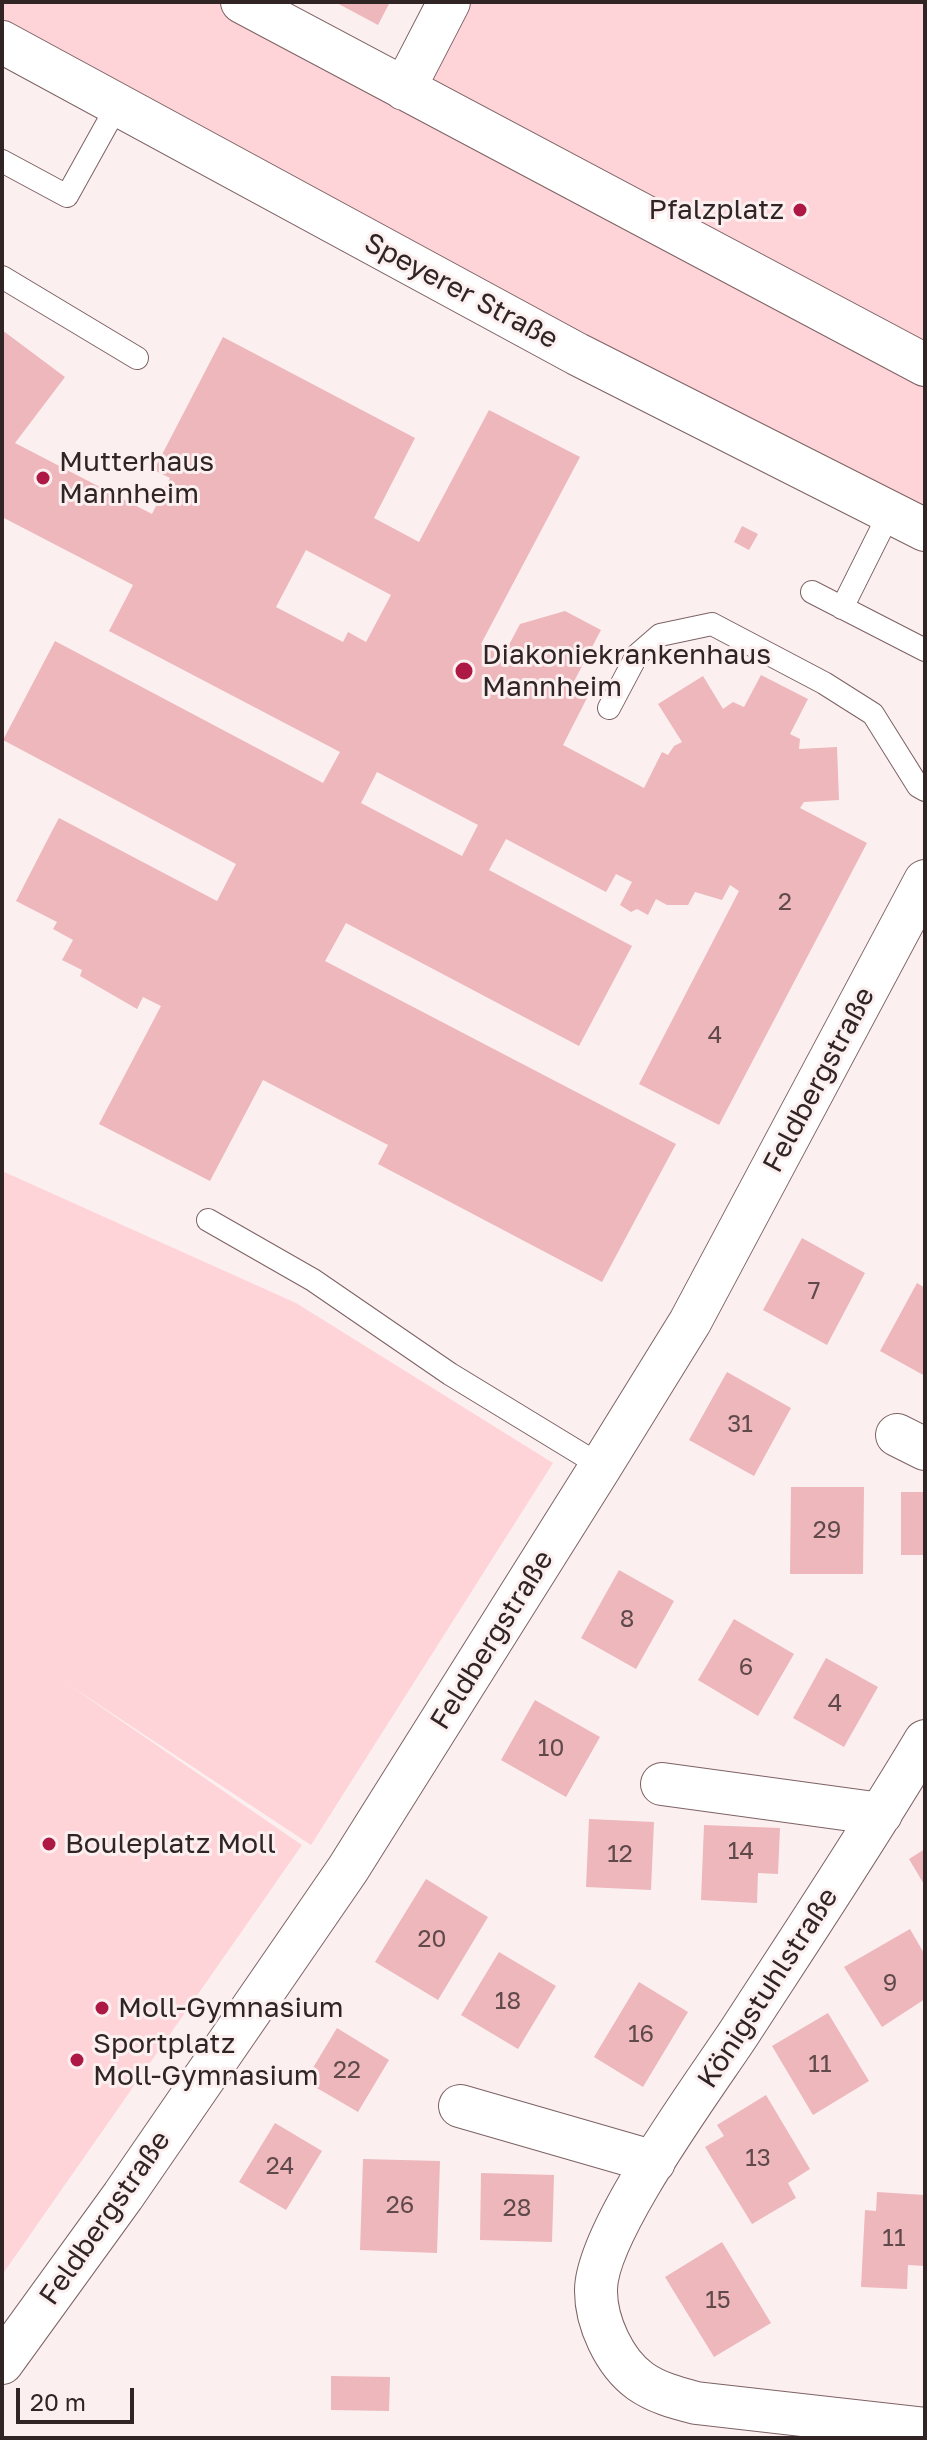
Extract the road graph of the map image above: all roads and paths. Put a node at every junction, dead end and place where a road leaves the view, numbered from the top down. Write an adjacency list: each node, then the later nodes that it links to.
1 (242, 2): 4 (street)
2 (449, 2): 4 (street)
3 (2, 42): 5 (street, Speyerer Straße)
4 (404, 89): 9 (street)
5 (117, 106): 6 (lane); 10 (street, Speyerer Straße)
6 (2, 161)
7 (2, 277): 8 (lane)
8 (137, 358)
9 (925, 365)
10 (908, 521): 12 (lane)
11 (812, 592): 12 (lane)
12 (842, 608): 13 (lane)
13 (925, 650)
14 (609, 708): 15 (lane)
15 (925, 790)
16 (925, 881): 18 (street, Feldbergstraße)
17 (208, 1220): 18 (lane)
18 (601, 1466): 24 (street, Feldbergstraße)
19 (925, 1741): 21 (street, Königstuhlstraße)
20 (662, 1784): 21 (street)
21 (881, 1814): 23 (street, Königstuhlstraße)
22 (460, 2106): 23 (street)
23 (654, 2162): 25 (street, Königstuhlstraße)
24 (2, 2363)
25 (925, 2429)

